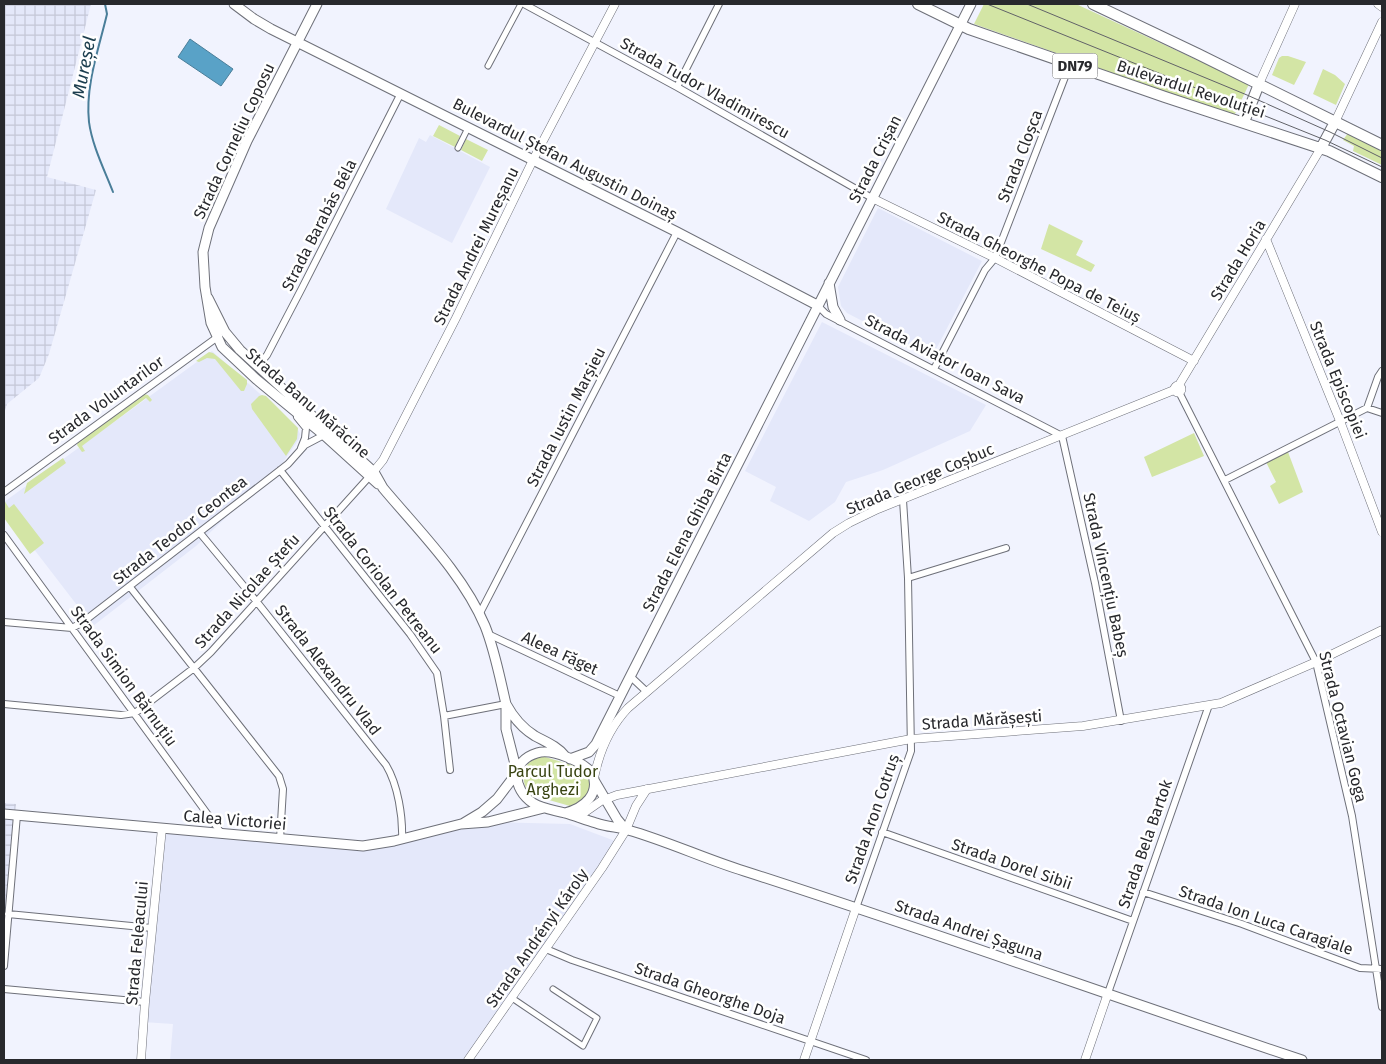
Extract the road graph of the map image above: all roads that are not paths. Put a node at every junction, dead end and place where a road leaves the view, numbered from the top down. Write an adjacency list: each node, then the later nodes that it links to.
1 (234, 4): 15 (main road, Bulevardul Ștefan Augustin Doinaș)
2 (318, 4): 15 (main road, Strada Corneliu Coposu)
3 (522, 4): 16 (street, Strada Tudor Vladimirescu); 18 (street)
4 (615, 4): 16 (street, Strada Andrei Mureșanu)
5 (719, 4): 20 (street)
6 (918, 4): 13 (main road, Bulevardul Revoluției / DN79)
7 (971, 4): 13 (main road)
8 (1295, 4): 19 (street)
9 (1378, 4): 11 (street)
10 (1097, 5): 19 (main road, Bulevardul Revoluției)
11 (1382, 7)
12 (1382, 22): 14 (street)
13 (960, 25): 17 (main road, Bulevardul Revoluției / DN79); 30 (main road, Strada Crișan)
14 (1380, 30): 23 (street)
15 (298, 42): 21 (main road, Bulevardul Ștefan Augustin Doinaș); 35 (main road, Strada Corneliu Coposu)
16 (595, 43): 20 (street, Strada Tudor Vladimirescu); 28 (street, Strada Andrei Mureșanu)
17 (1070, 64): 22 (main road, Bulevardul Revoluției / DN79); 33 (street, Strada Cloșca)
18 (488, 66)
19 (1259, 84): 22 (main road); 23 (main road, Bulevardul Revoluției)
20 (677, 87): 30 (street, Strada Tudor Vladimirescu)
21 (401, 93): 24 (main road, Bulevardul Ștefan Augustin Doinaș); 41 (street, Strada Barabás Béla)
22 (1244, 122): 27 (main road, Bulevardul Revoluției / DN79)
23 (1335, 122): 25 (main road, Bulevardul Revoluției); 27 (main road)
24 (468, 128): 26 (street); 28 (main road, Bulevardul Ștefan Augustin Doinaș)
25 (1382, 145)
26 (458, 148)
27 (1321, 148): 29 (main road, Bulevardul Revoluției / DN79); 32 (street, Strada Horia)
28 (533, 160): 31 (main road, Bulevardul Ștefan Augustin Doinaș); 53 (street, Strada Andrei Mureșanu)
29 (1382, 177)
30 (872, 198): 33 (street, Strada Gheorghe Popa de Teiuș); 34 (main road, Strada Crișan)
31 (677, 232): 36 (main road, Bulevardul Ștefan Augustin Doinaș); 66 (street, Strada Iustin Marșieu)
32 (1266, 239): 40 (street, Strada Horia); 48 (street, Strada Episcopiei)
33 (995, 258): 40 (street, Strada Gheorghe Popa de Teiuș); 42 (street, Strada Cloșca)
34 (828, 283): 36 (main road, Strada Crișan); 37 (main road)
35 (208, 298): 38 (main road, Strada Corneliu Coposu); 39 (main road, Strada Corneliu Coposu)
36 (817, 305): 37 (street, Strada Aviator Ioan Sava); 73 (main road, Strada Elena Ghiba Birta)
37 (840, 320): 42 (street, Strada Aviator Ioan Sava)
38 (225, 332): 39 (street, Strada Voluntarilor); 41 (main road, Strada Banu Mărăcine)
39 (217, 338): 45 (main road, Strada Banu Mărăcine); 55 (street, Strada Voluntarilor)
40 (1194, 361): 44 (street, Strada Horia)
41 (258, 366): 53 (main road, Strada Banu Mărăcine)
42 (934, 370): 50 (street, Strada Aviator Ioan Sava)
43 (1382, 371): 46 (street)
44 (1178, 389): 50 (street, Strada George Coșbuc); 54 (street, Strada Octavian Goga)
45 (291, 407): 49 (main road, Strada Banu Mărăcine); 51 (street)
46 (1366, 408): 47 (street); 48 (street)
47 (1382, 413)
48 (1340, 421): 54 (street); 57 (street, Strada Episcopiei)
49 (324, 435): 51 (street, Strada Teodor Ceontea); 53 (main road, Strada Banu Mărăcine)
50 (1062, 436): 56 (street, Strada George Coșbuc); 81 (street, Strada Vincențiu Babeș)
51 (301, 449): 52 (street, Strada Teodor Ceontea)
52 (280, 470): 58 (street, Strada Coriolan Petreanu); 60 (street, Strada Teodor Ceontea)
53 (372, 475): 58 (street, Strada Nicolae Ștefu); 66 (main road, Strada Banu Mărăcine)
54 (1225, 480): 71 (street, Strada Octavian Goga)
55 (4, 492)
56 (903, 500): 63 (street, Strada Aron Cotruș); 74 (street, Strada George Coșbuc)
57 (1379, 515): 59 (street, Strada Episcopiei)
58 (324, 527): 65 (street, Strada Nicolae Ștefu); 80 (street, Strada Coriolan Petreanu)
59 (1382, 532)
60 (200, 533): 64 (street, Strada Teodor Ceontea); 65 (street, Strada Alexandru Vlad)
61 (4, 535): 68 (street, Strada Simion Bărnuțiu)
62 (1006, 548): 63 (street)
63 (908, 578): 82 (street, Strada Aron Cotruș)
64 (130, 587): 68 (street, Strada Teodor Ceontea); 72 (street)
65 (257, 602): 72 (street, Strada Nicolae Ștefu); 100 (street, Strada Alexandru Vlad)
66 (479, 615): 70 (main road, Strada Banu Mărăcine)
67 (4, 622): 68 (street)
68 (72, 628): 79 (street, Strada Simion Bărnuțiu)
69 (1382, 630): 71 (street, Strada Mărășești)
70 (488, 634): 75 (street, Aleea Făget); 77 (main road, Strada Banu Mărăcine)
71 (1316, 662): 78 (street, Strada Mărășești); 108 (street, Strada Octavian Goga)
72 (194, 668): 79 (street, Strada Nicolae Ștefu); 99 (street)
73 (630, 677): 74 (street); 75 (main road, Strada Elena Ghiba Birta)
74 (647, 692): 86 (street, Strada George Coșbuc)
75 (620, 696): 83 (main road, Strada Elena Ghiba Birta)
76 (4, 704): 79 (street)
77 (506, 704): 80 (street); 83 (main road, Strada Banu Mărăcine); 85 (main road, Strada Banu Mărăcine)
78 (1209, 705): 81 (street, Strada Mărășești); 101 (street, Strada Bela Bartok)
79 (135, 713): 98 (street, Strada Simion Bărnuțiu)
80 (444, 716): 84 (street, Strada Coriolan Petreanu)
81 (1122, 720): 82 (street, Strada Mărășești)
82 (911, 739): 87 (street, Strada Mărășești); 97 (street, Strada Aron Cotruș)
83 (568, 758): 85 (main road); 86 (main road)
84 (450, 770)
85 (517, 773): 89 (main road); 94 (main road, Calea Victoriei)
86 (594, 779): 88 (main road); 90 (main road)
87 (647, 789): 88 (street, Strada Mărășești); 96 (street)
88 (606, 799): 93 (street, Strada Mărășești); 96 (main road)
89 (544, 808): 90 (main road); 94 (main road, Calea Victoriei)
90 (565, 813): 93 (main road, Strada Andrei Șaguna)
91 (4, 814): 92 (main road, Calea Victoriei)
92 (17, 815): 95 (main road, Calea Victoriei); 103 (street)
93 (578, 817): 96 (main road, Strada Andrei Șaguna)
94 (461, 824): 100 (main road, Calea Victoriei)
95 (162, 828): 98 (main road, Calea Victoriei); 105 (street, Strada Feleacului)
96 (626, 830): 102 (main road, Strada Andrei Șaguna); 106 (street, Strada Andrényi Károly)
97 (882, 832): 102 (street, Strada Aron Cotruș); 104 (street, Strada Dorel Sibii)
98 (222, 834): 99 (main road, Calea Victoriei)
99 (280, 839): 100 (main road, Calea Victoriei)
100 (402, 840)
101 (1142, 892): 104 (street, Strada Bela Bartok); 108 (street, Strada Ion Luca Caragiale)
102 (856, 908): 111 (main road, Strada Andrei Șaguna); 115 (street)
103 (8, 914): 105 (street); 107 (street)
104 (1133, 921): 111 (street, Strada Bela Bartok)
105 (152, 928): 113 (street, Strada Feleacului)
106 (546, 949): 112 (street, Strada Andrényi Károly); 115 (street, Strada Gheorghe Doja)
107 (4, 966)
108 (1380, 969): 114 (street, Strada Octavian Goga)
109 (4, 989): 113 (street)
110 (553, 989): 112 (street)
111 (1108, 993): 120 (street); 121 (main road, Strada Andrei Șaguna)
112 (512, 998): 117 (street, Strada Andrényi Károly)
113 (145, 1002): 116 (street, Strada Feleacului)
114 (1382, 1007)
115 (810, 1042): 118 (street); 119 (street, Strada Gheorghe Doja)
116 (141, 1060)
117 (468, 1060)
118 (804, 1060)
119 (866, 1060)
120 (1085, 1060)
121 (1302, 1060)

